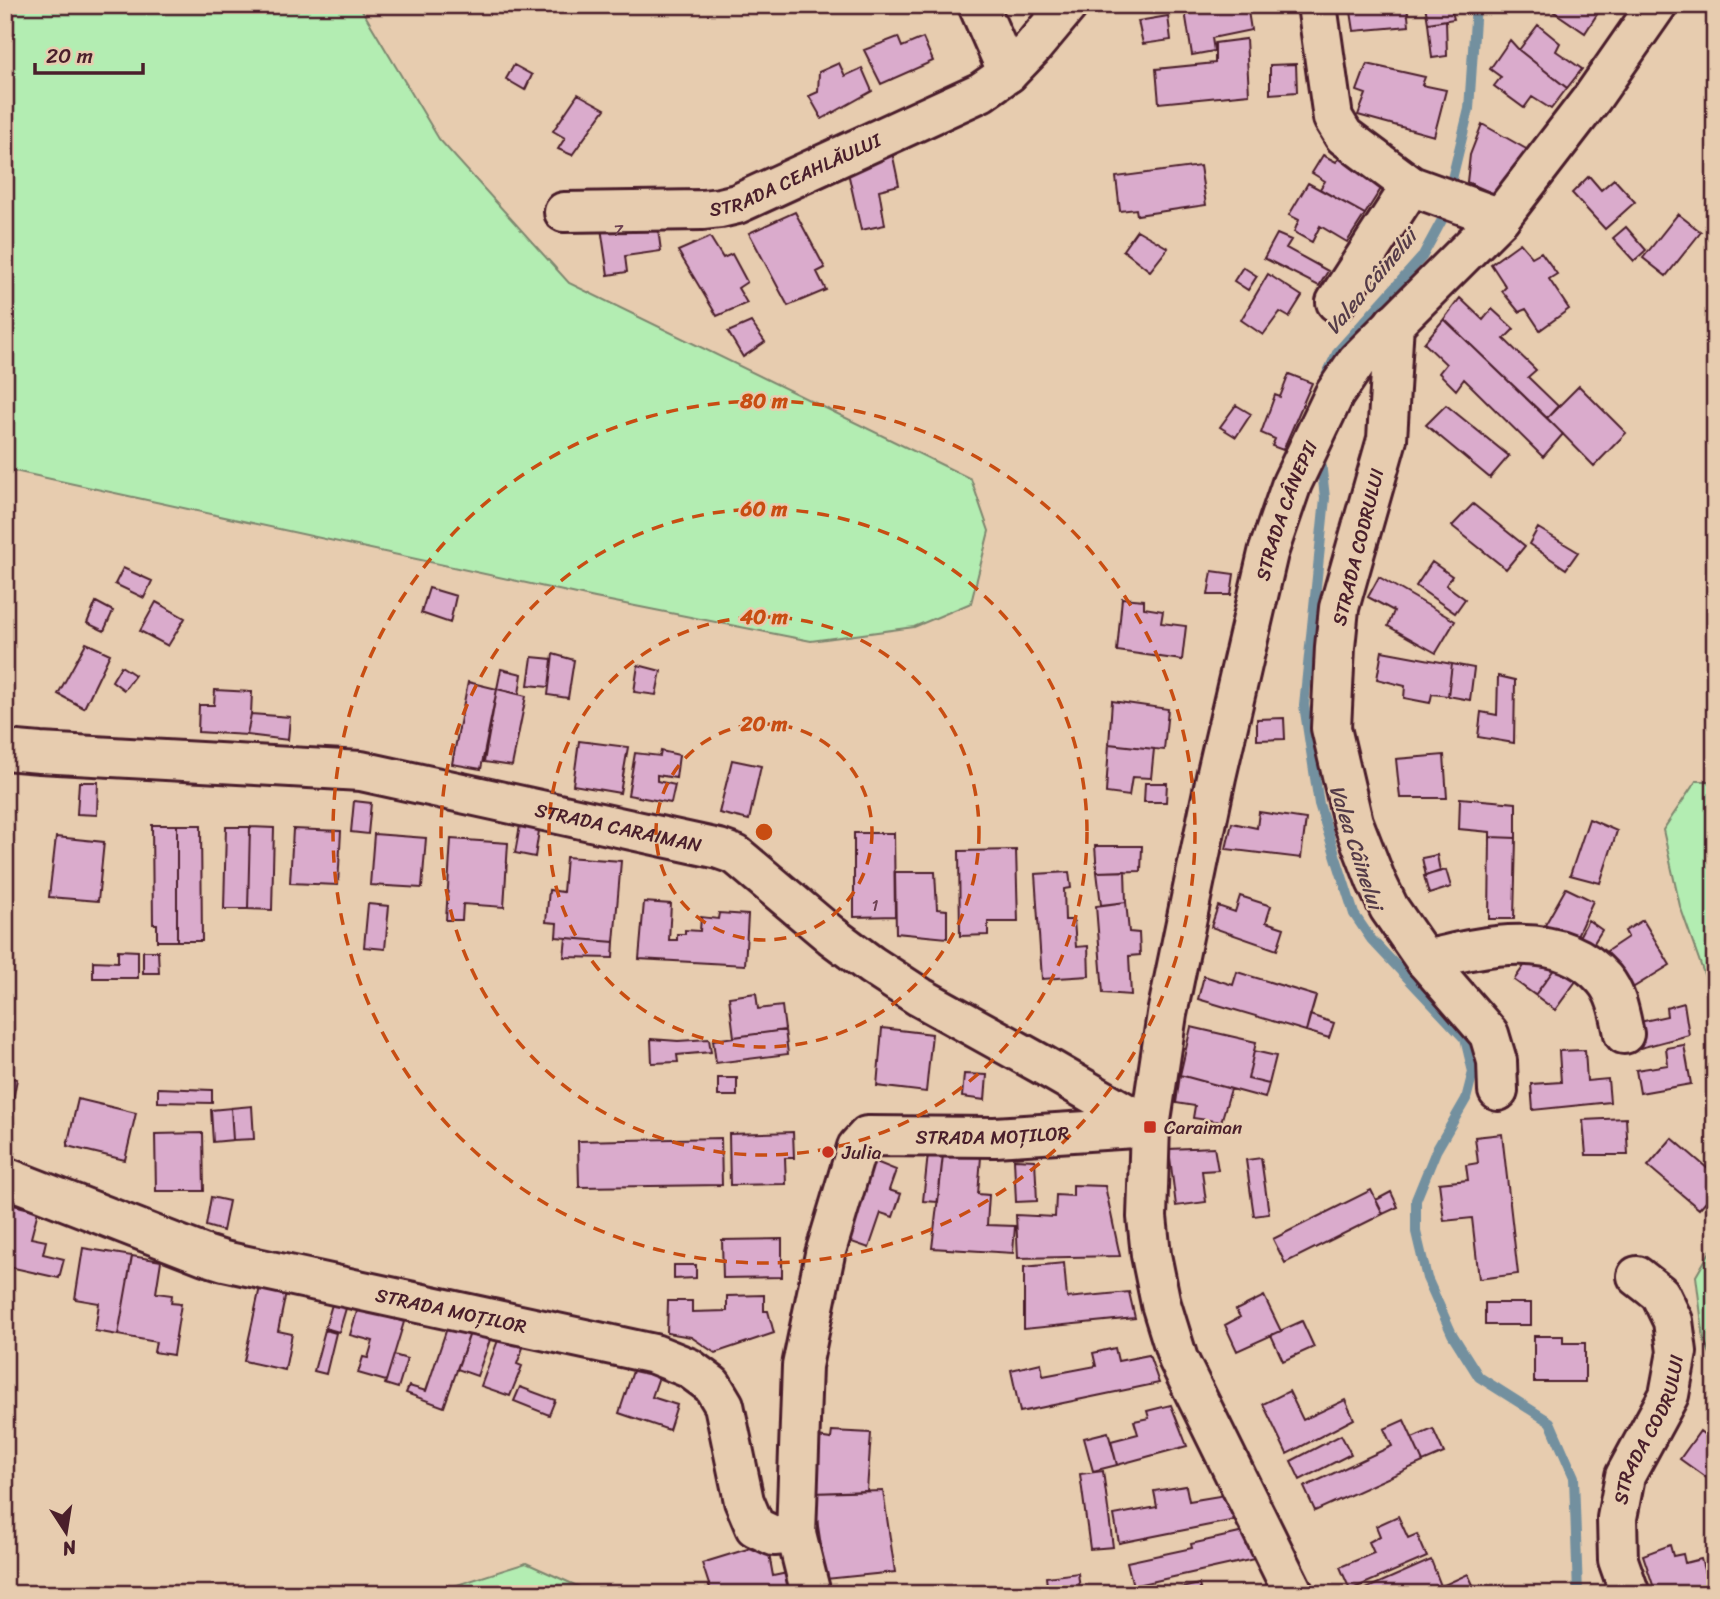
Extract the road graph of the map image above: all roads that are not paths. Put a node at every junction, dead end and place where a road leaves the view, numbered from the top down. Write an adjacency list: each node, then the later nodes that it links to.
1 (978, 5): 5 (street)
2 (1068, 5): 5 (street, STRADA CEAHLĂULUI)
3 (1317, 5): 6 (street)
4 (1657, 5): 8 (street, STRADA CÂNEPII)
5 (1008, 73): 7 (street, STRADA CEAHLĂULUI)
6 (1411, 186): 8 (street); 9 (street)
7 (564, 212)
8 (1500, 218): 10 (street, STRADA CÂNEPII)
9 (1335, 302)
10 (1394, 323): 12 (street, STRADA CODRULUI); 15 (street, STRADA CÂNEPII)
11 (5, 750): 15 (street, STRADA CARAIMAN)
12 (1425, 960): 13 (street); 14 (street, STRADA CODRULUI)
13 (1624, 1034)
14 (1498, 1091)
15 (1150, 1127): 18 (street, STRADA MOȚILOR); 20 (street, STRADA CÂNEPII)
16 (5, 1177): 18 (street, STRADA MOȚILOR)
17 (1637, 1276): 21 (street, STRADA CODRULUI)
18 (796, 1534): 19 (street, STRADA MOȚILOR)
19 (811, 1594)
20 (1294, 1594)
21 (1630, 1594)

